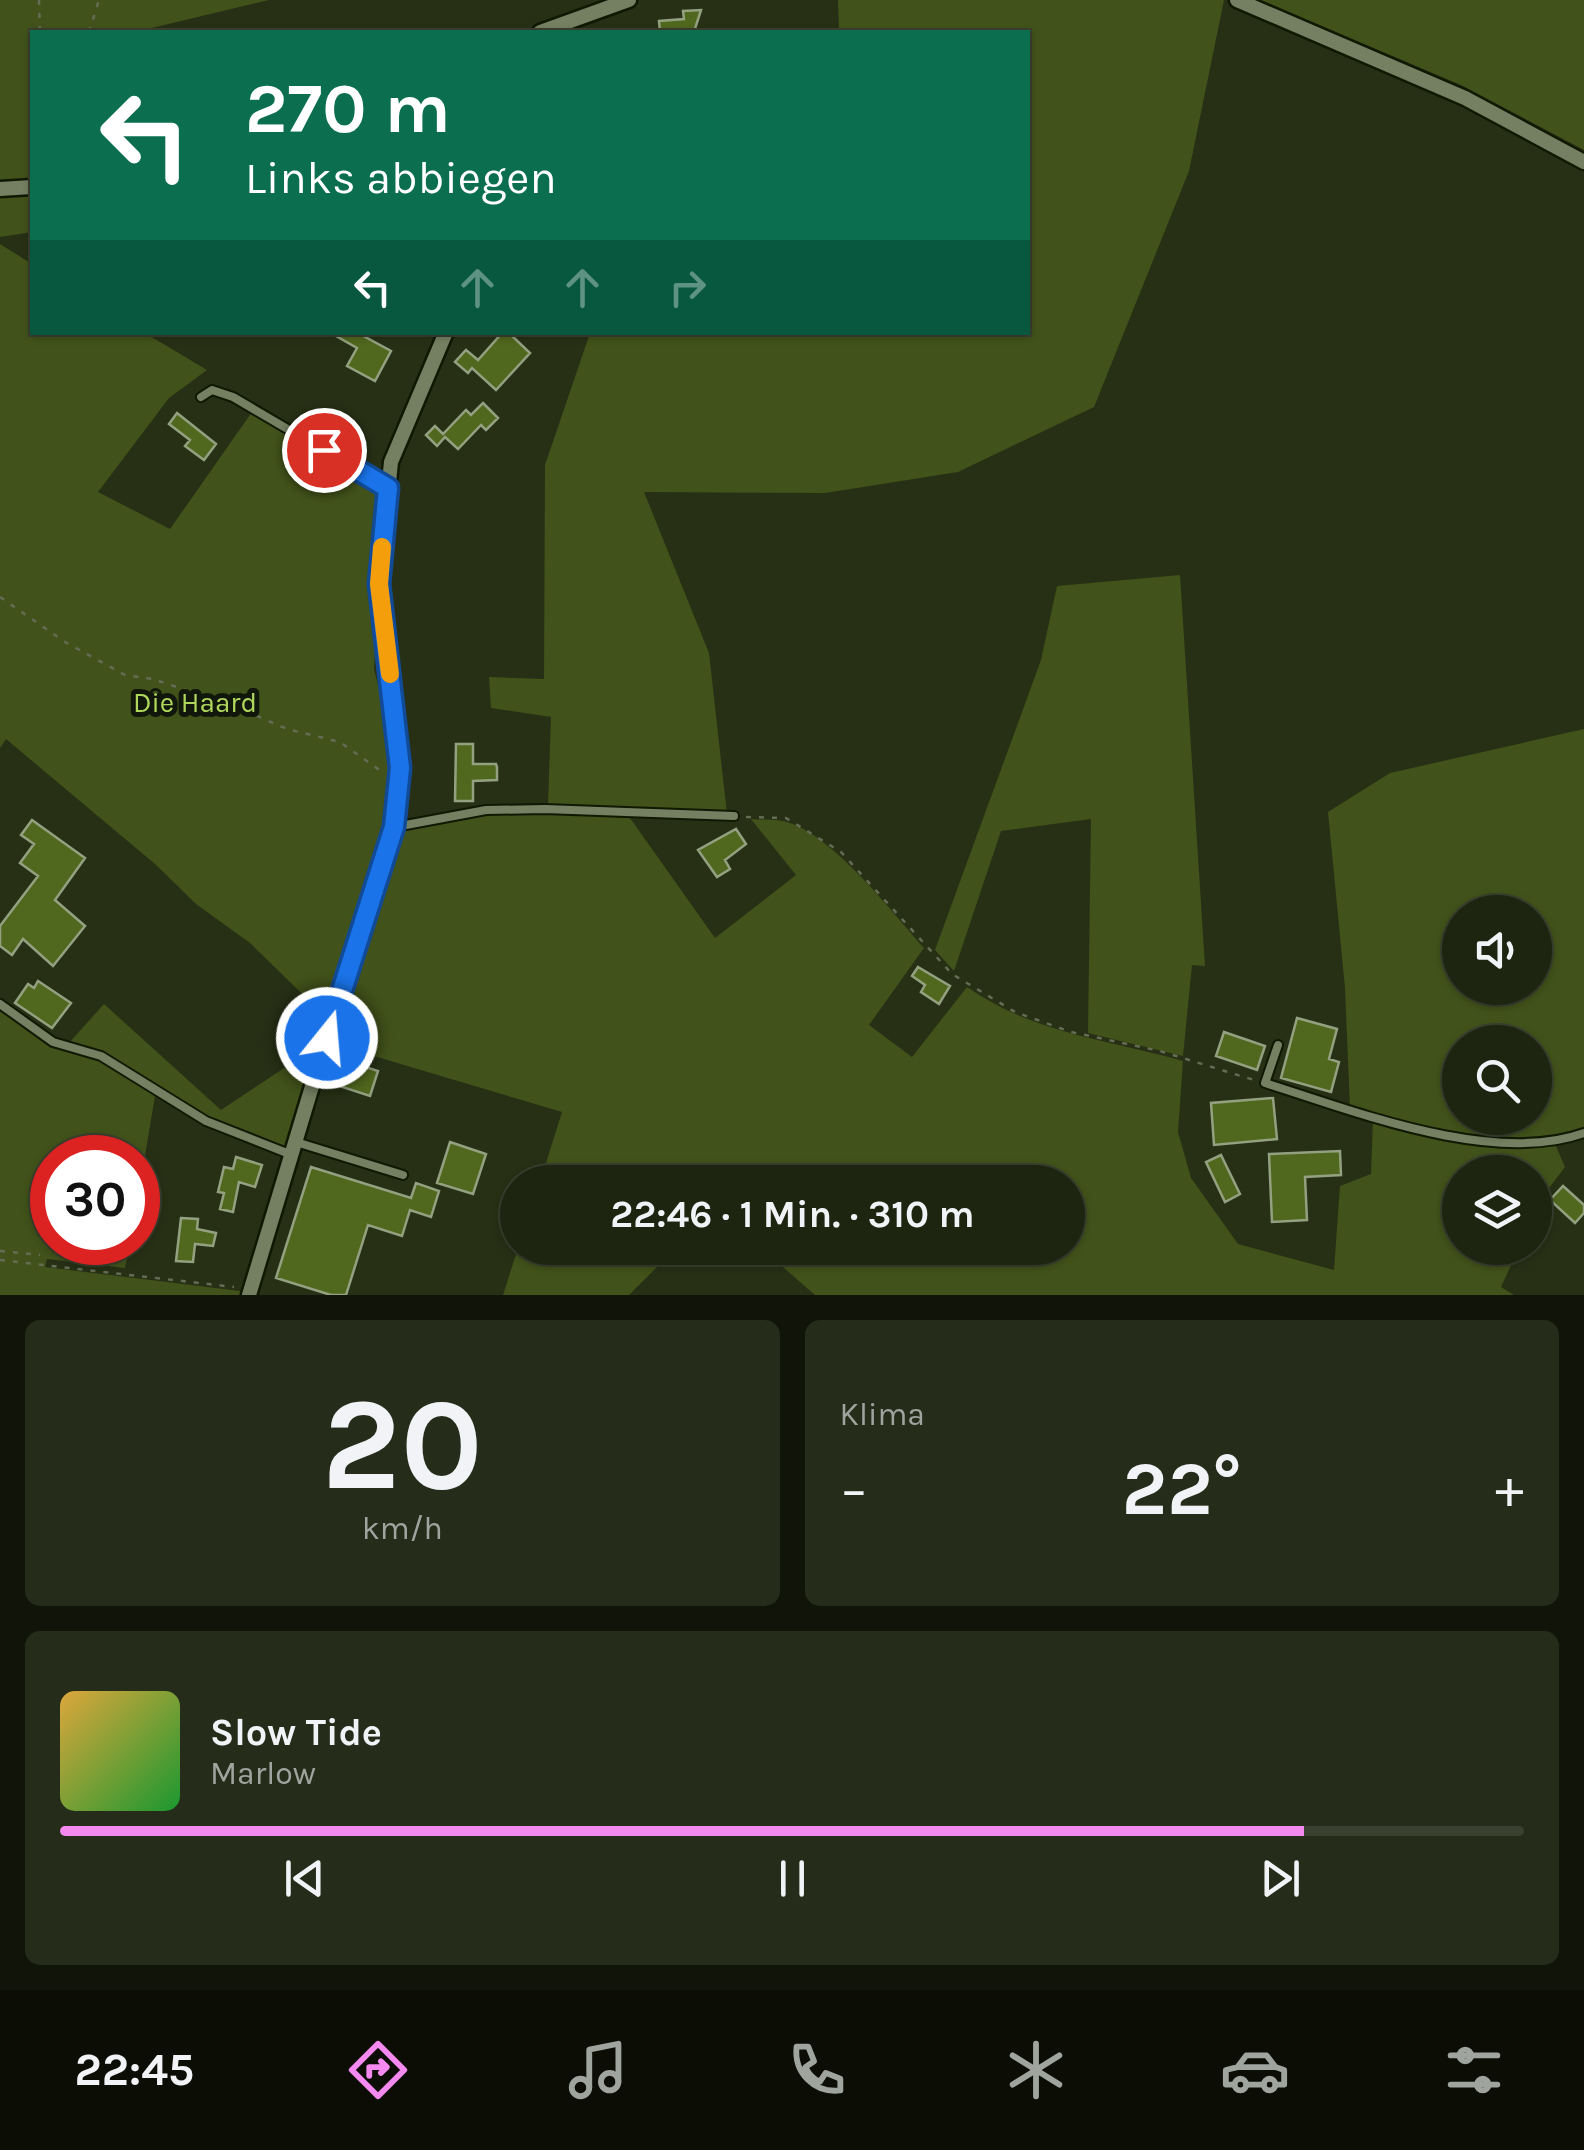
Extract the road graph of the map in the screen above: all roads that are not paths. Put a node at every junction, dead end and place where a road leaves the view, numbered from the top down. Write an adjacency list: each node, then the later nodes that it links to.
1 (629, 0): 3 (street)
2 (1236, 0): 4 (street)
3 (576, 26)
4 (1584, 162)
5 (30, 187): 6 (street)
6 (0, 189)
7 (445, 335): 9 (street)
8 (201, 397): 9 (lane)
9 (388, 488): 11 (street)
10 (734, 816): 11 (lane)
11 (394, 827): 15 (street)
12 (0, 1004): 15 (lane)
13 (1278, 1045): 14 (lane)
14 (1584, 1133)
15 (294, 1149): 16 (lane); 17 (street)
16 (403, 1174)
17 (250, 1292)

